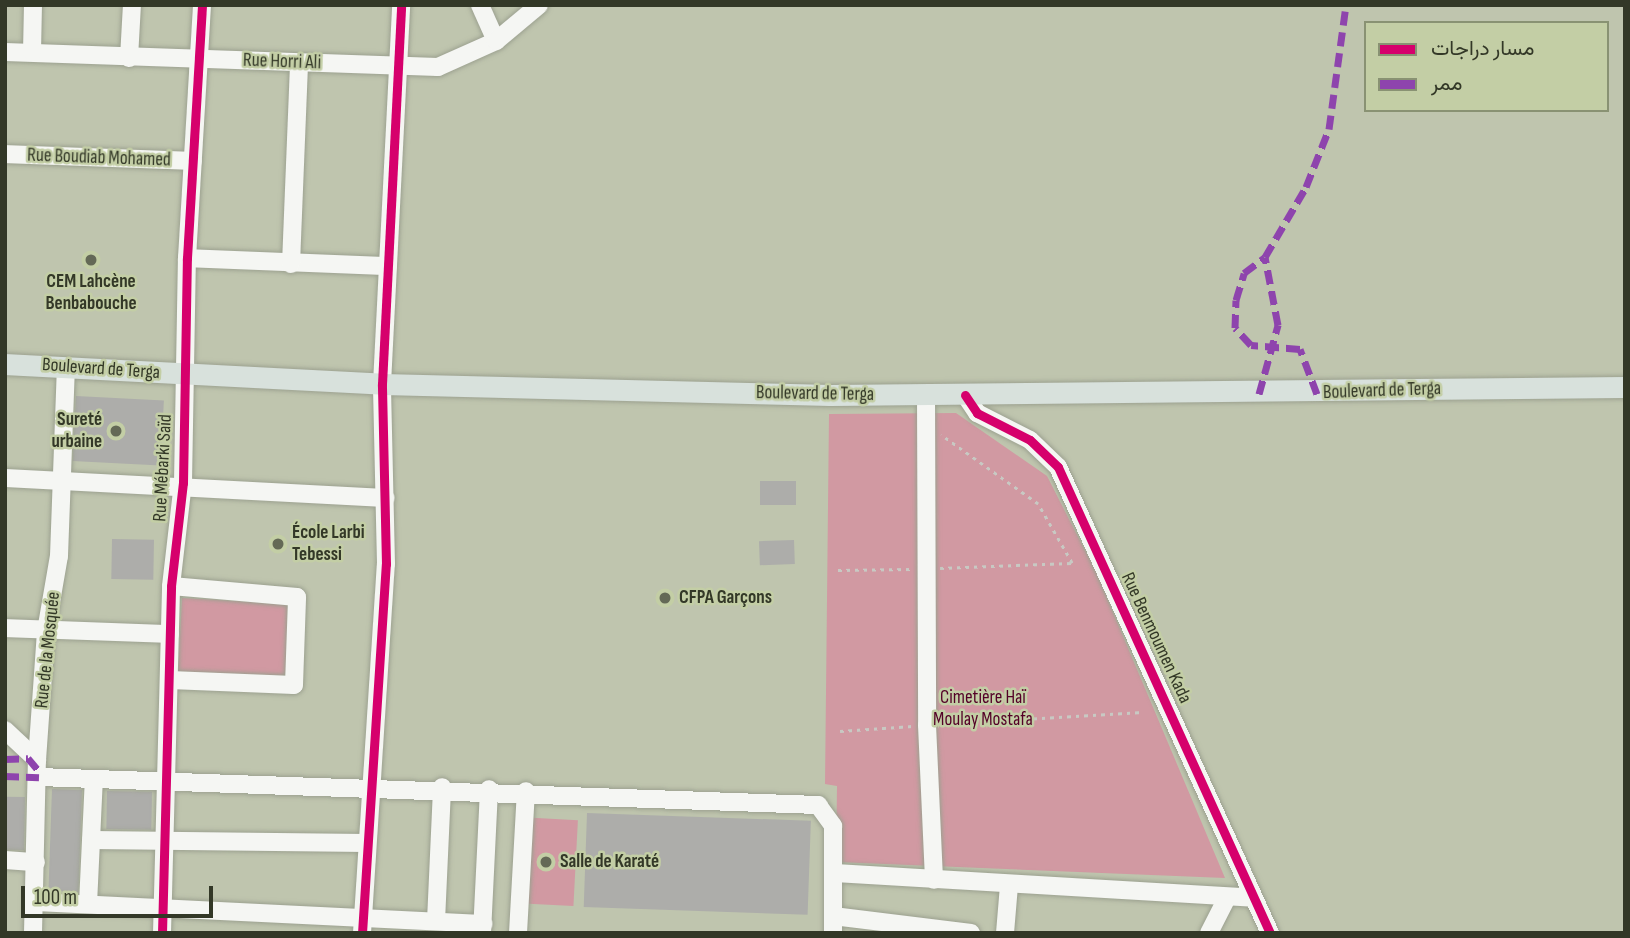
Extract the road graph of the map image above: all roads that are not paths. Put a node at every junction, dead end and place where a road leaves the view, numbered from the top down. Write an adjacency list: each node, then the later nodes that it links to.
1 (33, 5): 9 (street)
2 (132, 5): 10 (street)
3 (202, 5): 11 (street, Rue Mébarki Saïd)
4 (401, 5): 13 (street)
5 (480, 5): 7 (street)
6 (540, 5): 7 (street, Rue Horri Ali)
7 (496, 41): 13 (street, Rue Horri Ali)
8 (5, 52): 9 (street, Rue Horri Ali)
9 (32, 52): 10 (street, Rue Horri Ali)
10 (129, 58): 11 (street, Rue Horri Ali)
11 (200, 58): 12 (street, Rue Horri Ali); 15 (street, Rue Mébarki Saïd)
12 (299, 63): 13 (street, Rue Horri Ali); 17 (street)
13 (398, 65): 18 (street)
14 (5, 154): 15 (street, Rue Boudiab Mohamed)
15 (193, 161): 16 (street, Rue Mébarki Saïd)
16 (187, 258): 17 (street); 21 (street, Rue Mébarki Saïd)
17 (292, 264): 18 (street)
18 (388, 266): 22 (street)
19 (5, 364): 20 (main road, Boulevard de Terga)
20 (66, 367): 21 (main road, Boulevard de Terga); 27 (street, Rue de la Mosquée)
21 (183, 375): 22 (main road, Boulevard de Terga); 28 (street, Rue Mébarki Saïd)
22 (382, 384): 24 (main road, Boulevard de Terga); 29 (street)
23 (1625, 387): 25 (main road, Boulevard de Terga)
24 (926, 394): 25 (main road, Boulevard de Terga); 49 (street)
25 (965, 396): 52 (street, Rue Benmoumen Kada)
26 (5, 478): 27 (street)
27 (63, 478): 28 (street); 32 (street, Rue de la Mosquée)
28 (183, 483): 29 (street); 30 (street, Rue Mébarki Saïd)
29 (385, 498): 39 (street)
30 (171, 586): 33 (street, Rue Mébarki Saïd); 34 (street)
31 (5, 628): 32 (street)
32 (46, 631): 33 (street); 36 (street, Rue de la Mosquée)
33 (170, 634): 34 (street, Rue Mébarki Saïd)
34 (170, 680): 38 (street, Rue Mébarki Saïd)
35 (5, 730): 36 (street)
36 (38, 769): 37 (street); 47 (street, Rue de la Mosquée)
37 (94, 779): 38 (street); 44 (street)
38 (168, 781): 39 (street); 43 (street, Rue Mébarki Saïd)
39 (370, 786): 40 (street); 45 (street)
40 (442, 787): 41 (street); 56 (street)
41 (489, 789): 42 (street); 59 (street)
42 (526, 791): 48 (street); 62 (street)
43 (167, 839): 44 (street); 45 (street); 55 (street, Rue Mébarki Saïd)
44 (91, 840): 54 (street)
45 (367, 843): 57 (street)
46 (5, 860): 47 (street)
47 (36, 862): 53 (street, Rue de la Mosquée)
48 (835, 873): 49 (street); 58 (street)
49 (934, 880): 50 (street)
50 (1009, 885): 51 (street); 64 (street)
51 (1227, 898): 52 (street); 65 (street)
52 (1253, 898): 66 (street, Rue Benmoumen Kada)
53 (35, 902): 54 (street); 60 (street, Rue de la Mosquée)
54 (88, 904): 55 (street)
55 (164, 911): 57 (street); 61 (street, Rue Mébarki Saïd)
56 (436, 921): 57 (street); 59 (street)
57 (362, 924)
58 (833, 924): 63 (street)
59 (483, 929)
60 (33, 933)
61 (162, 933)
62 (519, 933)
63 (971, 933)
64 (1004, 933)
65 (1209, 933)
66 (1270, 933)

